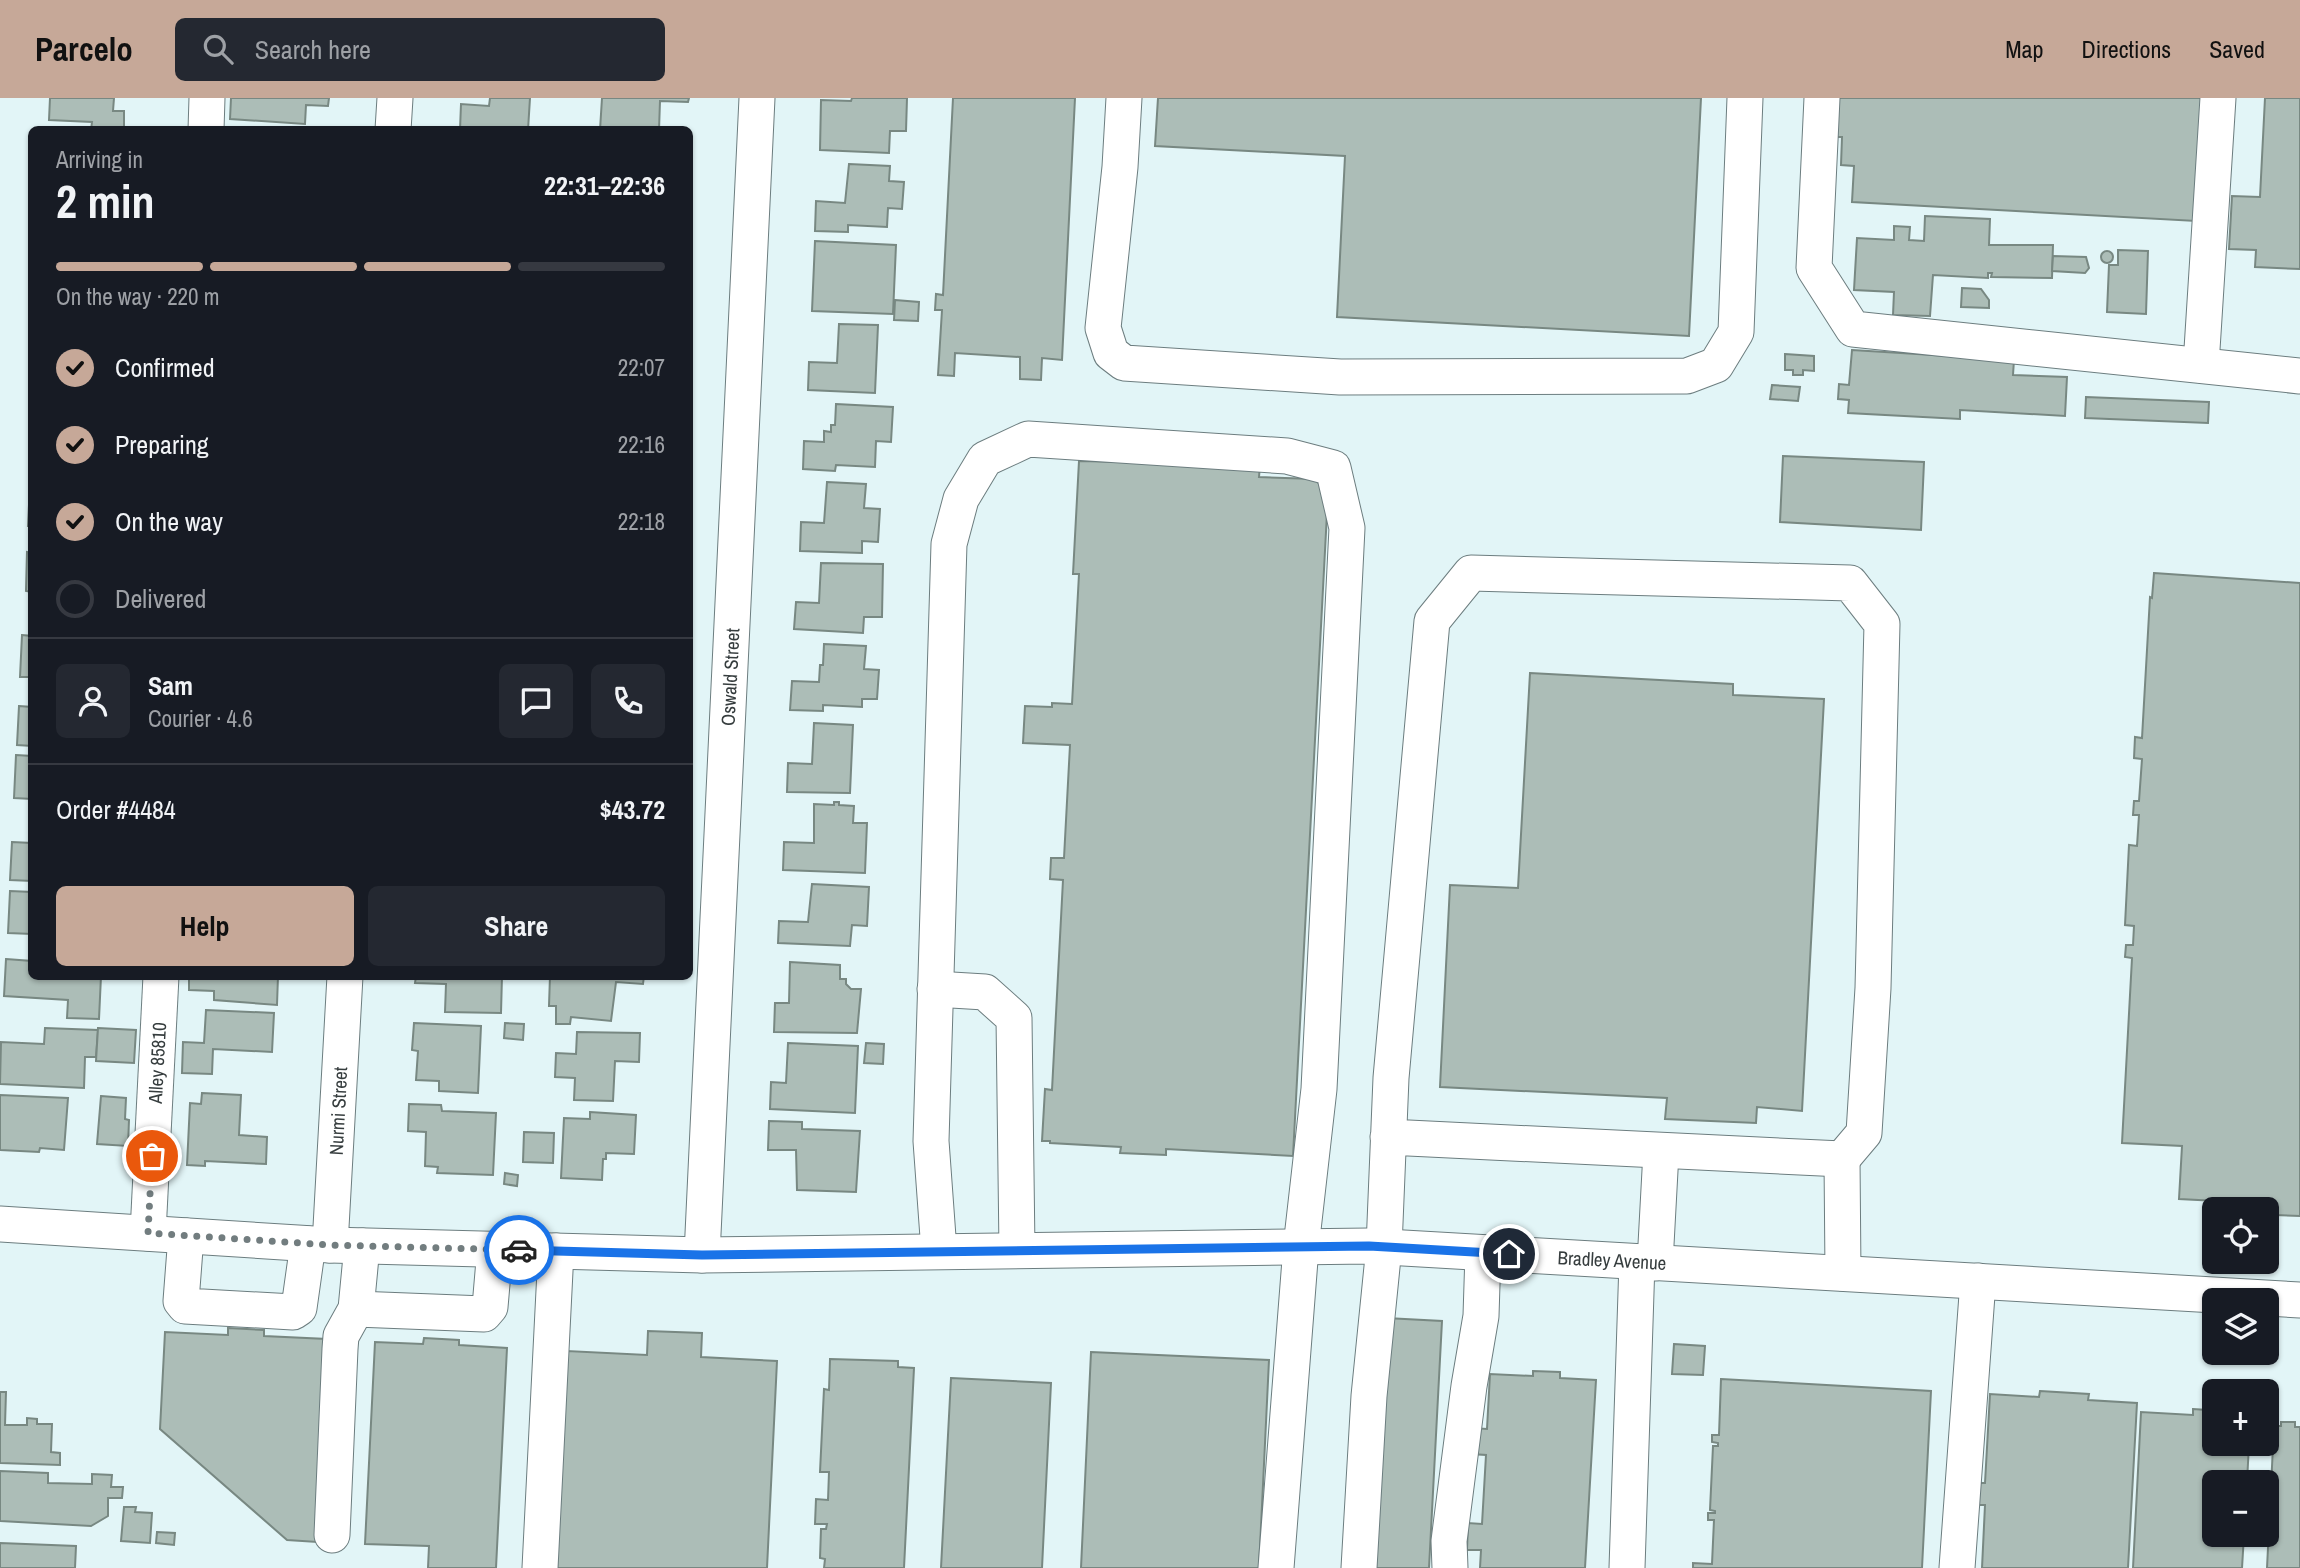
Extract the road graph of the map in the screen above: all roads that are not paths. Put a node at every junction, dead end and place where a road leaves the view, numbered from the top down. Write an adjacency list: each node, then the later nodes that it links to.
1 (207, 98): 8 (street)
2 (395, 98): 9 (street)
3 (757, 98): 29 (street, Oswald Street)
4 (1124, 98): 5 (street)
5 (1745, 98)
6 (1822, 98): 10 (street)
7 (2218, 98): 10 (street)
8 (206, 126)
9 (393, 126)
10 (2201, 365): 11 (street)
11 (2300, 376)
12 (161, 980): 19 (street, Alley 85810)
13 (345, 980): 21 (street, Nurmi Street)
14 (935, 989): 22 (street); 25 (street); 27 (street)
15 (1388, 1137): 16 (street); 17 (street); 23 (street)
16 (1661, 1152): 17 (street); 30 (street)
17 (1842, 1159): 31 (street)
18 (0, 1224): 19 (street, Bradley Avenue)
19 (148, 1233): 20 (street, Bradley Avenue)
20 (186, 1236): 21 (street, Bradley Avenue); 21 (street)
21 (333, 1245): 24 (street, Bradley Avenue); 34 (street)
22 (1301, 1247): 23 (street, Bradley Avenue); 25 (street, Bradley Avenue); 37 (street)
23 (1384, 1247): 28 (street, Bradley Avenue); 38 (street)
24 (495, 1249): 26 (street, Bradley Avenue); 34 (street)
25 (1017, 1250): 27 (street, Bradley Avenue)
26 (556, 1251): 29 (street, Bradley Avenue); 36 (street)
27 (939, 1251): 29 (street, Bradley Avenue)
28 (1483, 1253): 30 (street, Bradley Avenue); 39 (street)
29 (702, 1255)
30 (1646, 1262): 31 (street, Bradley Avenue); 40 (street)
31 (1843, 1273): 32 (street, Bradley Avenue)
32 (1978, 1281): 33 (street, Bradley Avenue); 41 (street)
33 (2300, 1300)
34 (356, 1309): 35 (street)
35 (332, 1535)
36 (540, 1568)
37 (1276, 1568)
38 (1359, 1568)
39 (1450, 1568)
40 (1627, 1568)
41 (1956, 1568)

